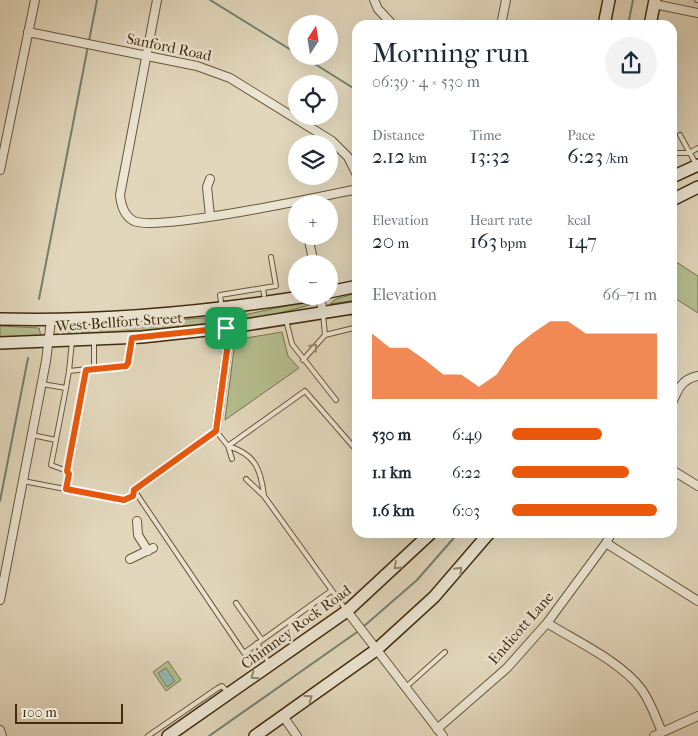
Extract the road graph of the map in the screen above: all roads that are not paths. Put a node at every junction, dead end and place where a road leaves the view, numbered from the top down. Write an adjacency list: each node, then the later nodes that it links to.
1 (35, 0): 12 (street)
2 (157, 0): 13 (street)
3 (374, 0): 8 (street)
4 (506, 0): 9 (street)
5 (609, 0): 10 (main road)
6 (654, 2): 7 (street); 11 (main road)
7 (698, 13)
8 (388, 20)
9 (502, 20)
10 (605, 20)
11 (651, 20)
12 (28, 32): 13 (street, Sanford Road); 21 (street)
13 (148, 56): 18 (street, Sanford Road); 29 (street)
14 (680, 135): 17 (lane)
15 (698, 148): 17 (lane)
16 (677, 153): 17 (lane)
17 (689, 153): 19 (lane)
18 (352, 165)
19 (696, 167): 20 (main road); 22 (main road)
20 (677, 169)
21 (0, 170)
22 (677, 175)
23 (210, 179): 29 (street)
24 (698, 187): 27 (main road)
25 (352, 190): 26 (street)
26 (332, 195)
27 (677, 198)
28 (288, 204): 29 (street)
29 (210, 216)
30 (271, 258): 32 (lane)
31 (352, 287): 33 (main road)
32 (263, 288): 34 (lane); 36 (lane)
33 (338, 290)
34 (264, 295)
35 (288, 298): 36 (main road, West Bellfort Street)
36 (222, 305): 41 (main road, West Bellfort Street); 43 (street)
37 (322, 305): 39 (street)
38 (352, 308): 39 (main road, West Bellfort Street)
39 (323, 313): 42 (main road, West Bellfort Street); 45 (lane)
40 (0, 319): 41 (main road, West Bellfort Street)
41 (51, 320): 50 (street)
42 (286, 320): 43 (main road, West Bellfort Street); 51 (lane)
43 (226, 328): 46 (main road, West Bellfort Street); 60 (street)
44 (352, 329): 45 (lane)
45 (325, 335): 51 (lane, one-way to 45)
46 (132, 338): 47 (main road, West Bellfort Street); 52 (lane)
47 (94, 340): 48 (main road, West Bellfort Street); 52 (lane)
48 (72, 342): 50 (main road, West Bellfort Street); 54 (lane)
49 (0, 343): 50 (main road, West Bellfort Street)
50 (49, 343): 56 (street)
51 (303, 360): 59 (lane)
52 (94, 369): 53 (lane)
53 (86, 370): 54 (lane); 66 (lane)
54 (69, 371): 57 (lane)
55 (697, 376): 58 (street)
56 (42, 384): 57 (lane); 61 (street)
57 (66, 388): 62 (lane)
58 (677, 392)
59 (336, 400)
60 (216, 431): 64 (lane); 72 (lane)
61 (32, 436): 62 (lane); 69 (street)
62 (56, 440): 66 (lane)
63 (352, 445): 64 (lane)
64 (228, 446): 65 (lane); 73 (lane)
65 (232, 459)
66 (67, 471): 71 (lane)
67 (677, 473): 70 (street)
68 (246, 479): 73 (lane)
69 (23, 481): 71 (lane); 81 (street)
70 (698, 486)
71 (66, 489): 72 (lane)
72 (134, 490): 87 (lane)
73 (264, 496): 80 (lane)
74 (137, 521): 79 (street)
75 (424, 538): 84 (main road, Chimney Rock Road, one-way to 84)
76 (485, 538): 88 (main road, one-way to 76)
77 (609, 538): 78 (street, Endicott Lane)
78 (606, 544): 82 (street); 85 (street, Endicott Lane)
79 (130, 560)
80 (332, 591): 84 (lane); 86 (lane)
81 (0, 600)
82 (698, 601)
83 (236, 603): 86 (lane)
84 (350, 616): 88 (street); 90 (main road, Chimney Rock Road)
85 (547, 623): 95 (street, Endicott Lane); 97 (street)
86 (262, 640): 87 (lane)
87 (257, 643): 90 (lane)
88 (373, 646): 91 (street); 93 (main road, one-way to 88)
89 (445, 652): 91 (lane)
90 (270, 665): 92 (main road, Chimney Rock Road, one-way to 92)
91 (406, 687): 95 (street)
92 (229, 693): 99 (lane); 100 (main road, Chimney Rock Road)
93 (283, 716): 101 (main road); 102 (street)
94 (698, 716): 97 (street)
95 (438, 729): 103 (street)
96 (0, 730): 98 (street)
97 (662, 732): 104 (street)
98 (2, 736)
99 (148, 736)
100 (168, 736)
101 (255, 736)
102 (297, 736)
103 (443, 736)
104 (654, 736)

